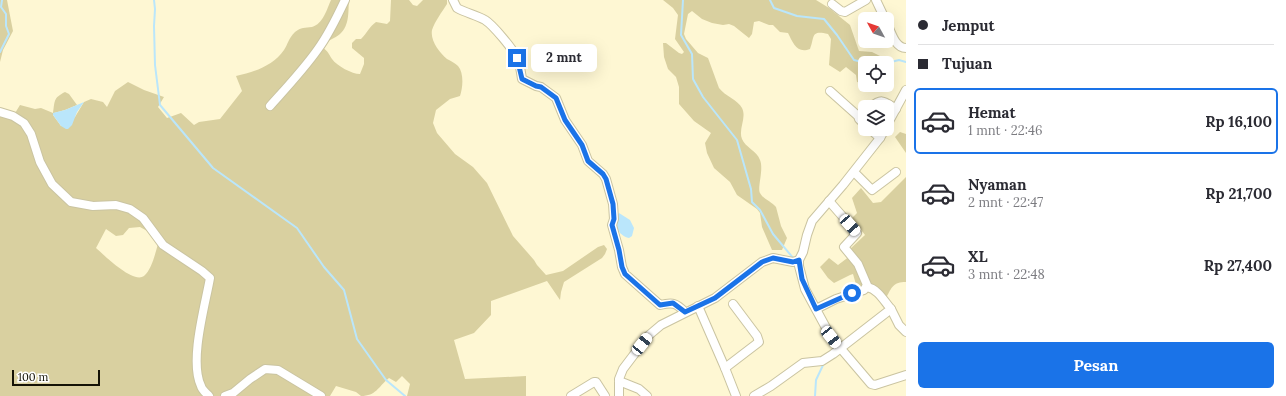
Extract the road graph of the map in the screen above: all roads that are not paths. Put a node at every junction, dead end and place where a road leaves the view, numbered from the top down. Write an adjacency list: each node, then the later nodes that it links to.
1 (345, 0): 12 (street)
2 (453, 0): 27 (street)
3 (866, 0): 5 (street)
4 (876, 0): 6 (street)
5 (832, 4)
6 (882, 12)
7 (894, 37): 8 (street)
8 (906, 48)
9 (906, 90): 11 (street)
10 (830, 91): 14 (street)
11 (904, 100): 13 (street)
12 (270, 106)
13 (896, 109): 16 (street)
14 (858, 111)
15 (0, 112): 33 (street)
16 (894, 113)
17 (880, 138): 18 (street)
18 (854, 172): 19 (street); 20 (street)
19 (896, 172)
20 (829, 202): 21 (street); 22 (street)
21 (797, 261): 24 (street); 25 (street)
22 (867, 287): 25 (street); 26 (street)
23 (733, 304): 30 (street)
24 (698, 306): 27 (street); 30 (street)
25 (816, 309): 29 (street)
26 (891, 309): 28 (street); 29 (street)
27 (685, 312): 32 (street)
28 (906, 332)
29 (840, 348): 31 (street); 41 (street)
30 (725, 368): 40 (street)
31 (906, 375)
32 (619, 381): 38 (street); 39 (street)
33 (209, 396)
34 (225, 396): 35 (street)
35 (321, 396)
36 (570, 396): 37 (street)
37 (605, 396)
38 (619, 396)
39 (647, 396)
40 (736, 396)
41 (754, 396)

